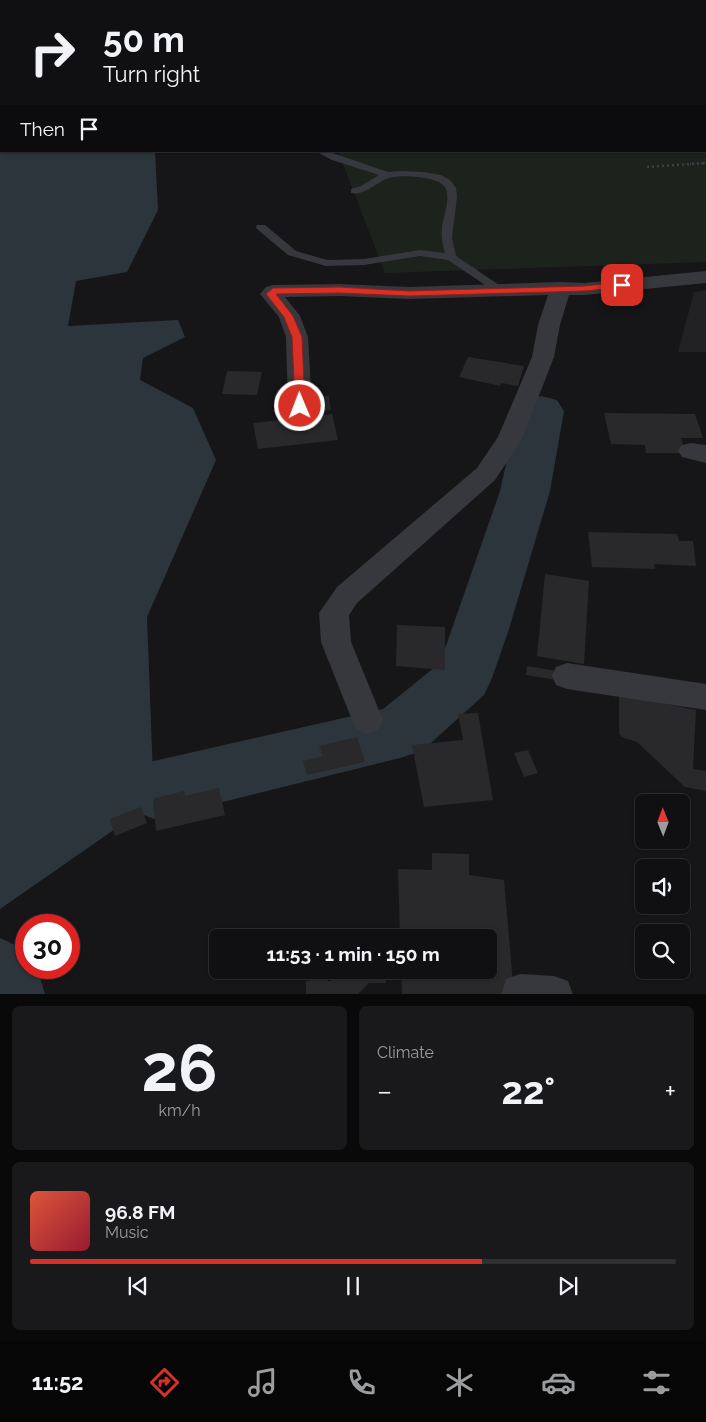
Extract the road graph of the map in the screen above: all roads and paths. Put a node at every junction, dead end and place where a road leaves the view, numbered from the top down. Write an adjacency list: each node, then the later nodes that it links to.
1 (321, 152): 4 (lane)
2 (706, 163): 3 (path)
3 (646, 167)
4 (388, 175): 5 (lane); 7 (lane)
5 (354, 190)
6 (261, 227): 7 (lane)
7 (452, 257): 10 (lane)
8 (706, 277): 9 (street)
9 (560, 288): 10 (street); 14 (street)
10 (501, 292): 11 (street)
11 (300, 406)
12 (566, 676): 13 (street)
13 (706, 697)
14 (367, 720)

